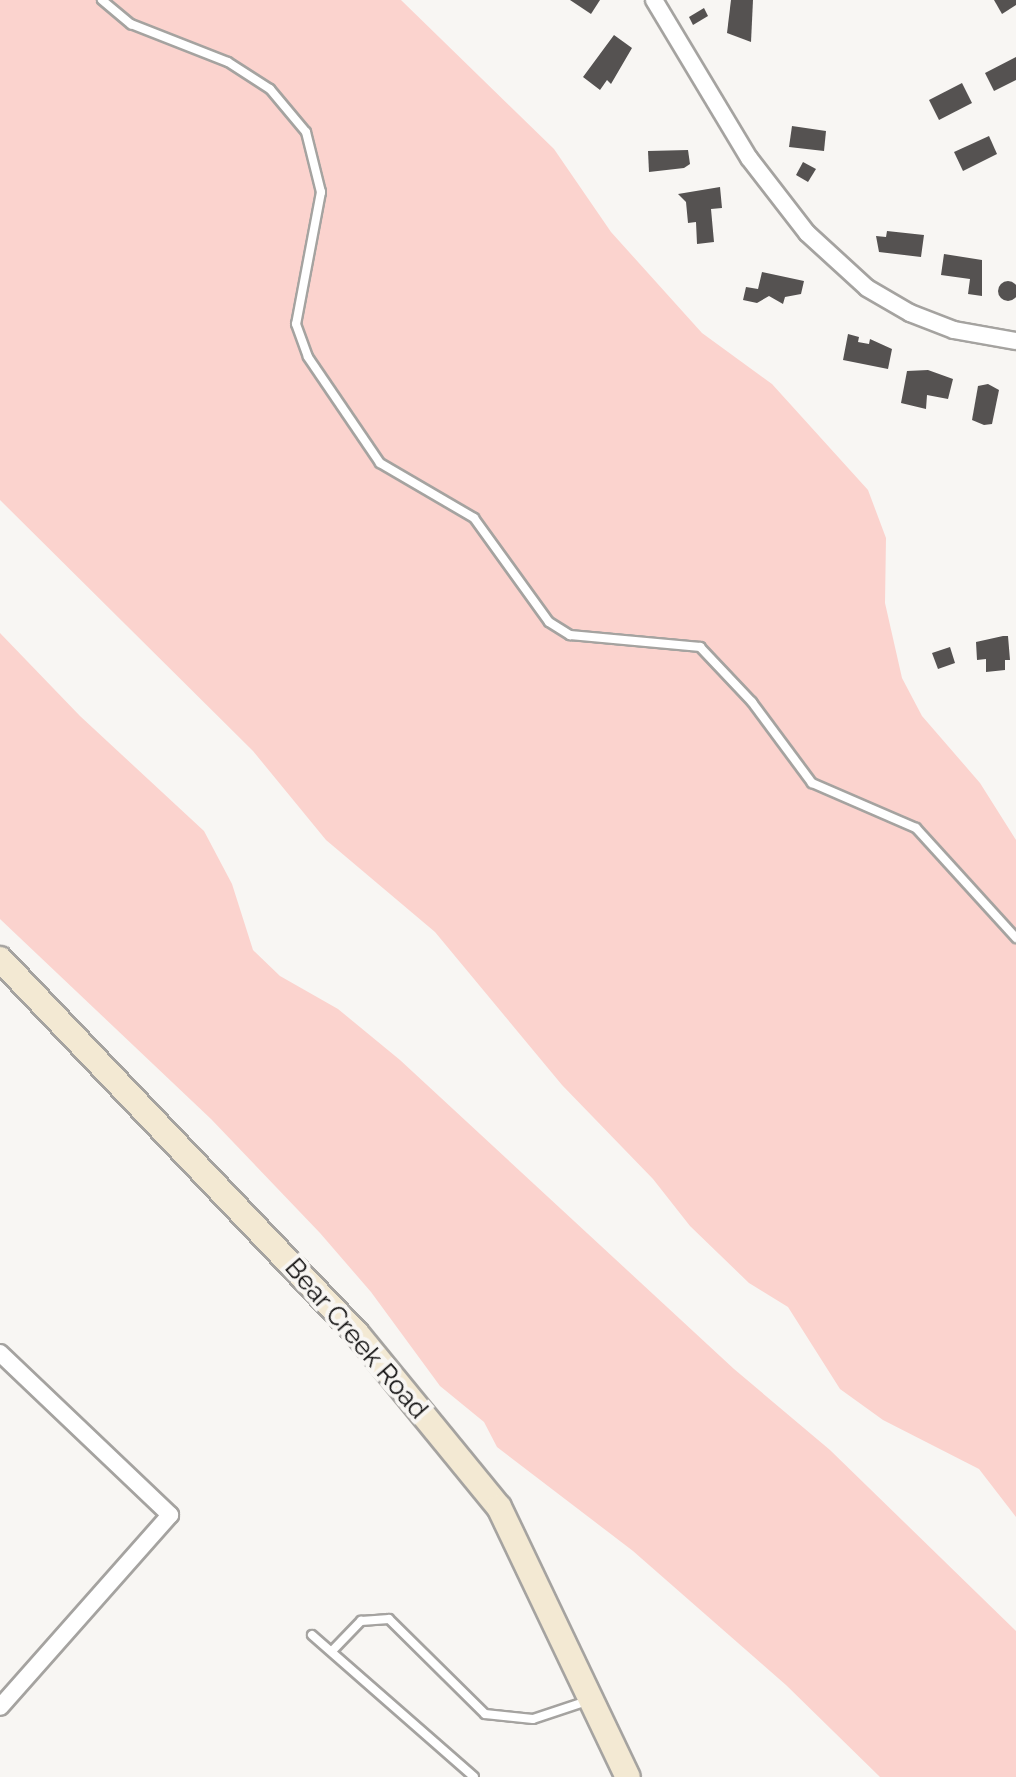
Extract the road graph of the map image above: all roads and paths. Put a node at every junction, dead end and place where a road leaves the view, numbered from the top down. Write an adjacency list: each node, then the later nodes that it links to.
1 (102, 0): 4 (lane)
2 (654, 0): 3 (street)
3 (1016, 341)
4 (1016, 938)
5 (0, 959): 9 (street, Bear Creek Road)
6 (0, 1353): 10 (street)
7 (312, 1635): 8 (lane)
8 (332, 1651): 9 (lane); 11 (lane)
9 (591, 1699): 12 (street, Bear Creek Road)
10 (0, 1707)
11 (474, 1777)
12 (628, 1777)

